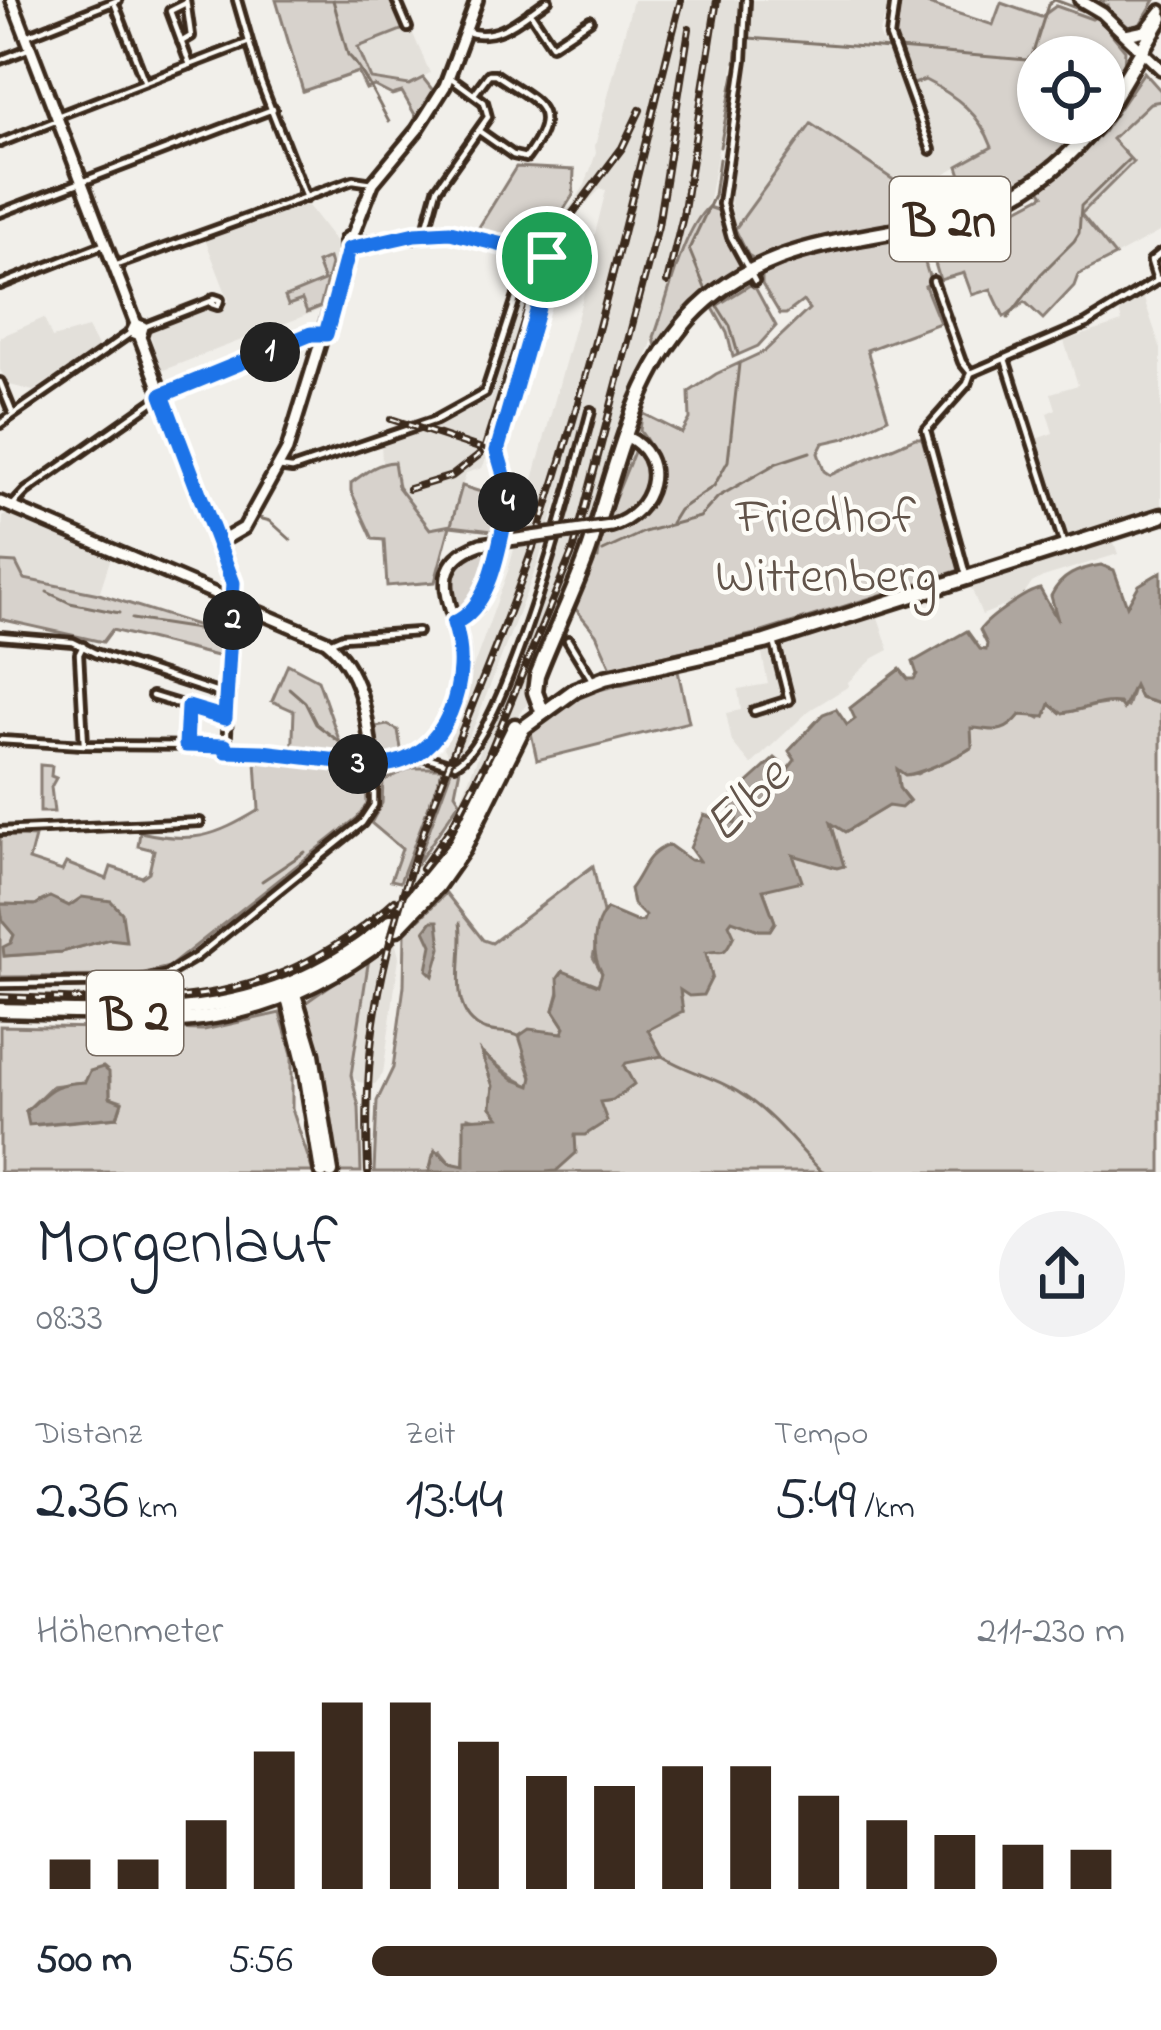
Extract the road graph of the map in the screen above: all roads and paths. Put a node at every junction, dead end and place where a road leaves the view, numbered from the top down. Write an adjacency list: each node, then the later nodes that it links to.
1 (12, 0): 17 (street)
2 (238, 0): 19 (street)
3 (396, 0): 14 (street)
4 (548, 0): 11 (street)
5 (746, 0): 46 (street)
6 (895, 0): 35 (street)
7 (1080, 0): 16 (street)
8 (116, 1): 17 (street); 27 (street)
9 (475, 1): 15 (street)
10 (186, 2): 18 (street); 18 (street)
11 (530, 12): 13 (street); 15 (street)
12 (1161, 14): 16 (street); 21 (main road)
13 (590, 20)
14 (408, 28)
15 (467, 32): 25 (street)
16 (1126, 35): 21 (street)
17 (26, 36): 20 (street)
18 (182, 42): 23 (street)
19 (248, 44): 23 (street); 30 (street)
20 (32, 48): 22 (street); 31 (street)
21 (1143, 50): 24 (street); 26 (main road)
22 (0, 60)
23 (190, 65): 27 (street)
24 (1159, 66): 28 (street)
25 (450, 77): 29 (street); 37 (street)
26 (1125, 80)
27 (145, 83): 31 (street)
28 (1125, 86)
29 (474, 94): 32 (street); 32 (street)
30 (273, 109): 36 (street); 38 (street)
31 (58, 118): 33 (street); 36 (street)
32 (479, 131): 40 (street)
33 (0, 143)
34 (1077, 144): 46 (main road, B 2n)
35 (931, 150)
36 (82, 182): 39 (street); 42 (street)
37 (373, 183): 38 (street); 41 (street)
38 (306, 198): 45 (street)
39 (0, 213)
40 (424, 233): 41 (street); 43 (street)
41 (353, 243): 52 (street)
42 (105, 244): 45 (street); 49 (street)
43 (537, 253): 61 (street); 69 (street)
44 (1161, 253): 47 (street)
45 (114, 266): 51 (street)
46 (752, 276): 60 (main road, B 2n)
47 (1159, 279): 53 (street)
48 (932, 280): 54 (street)
49 (0, 285)
50 (212, 302): 51 (street)
51 (138, 330): 56 (street); 58 (street)
52 (326, 334): 56 (street); 61 (street)
53 (1005, 359): 54 (street); 66 (street)
54 (969, 371): 67 (street)
55 (0, 382): 58 (street)
56 (162, 395): 63 (street); 65 (street)
57 (591, 411): 89 (street)
58 (13, 414): 59 (street)
59 (0, 424)
60 (625, 436): 69 (street, bridge); 80 (main road, B 2n)
61 (278, 467): 65 (street)
62 (0, 502): 63 (street)
63 (12, 508): 68 (street)
64 (1161, 516): 66 (main road)
65 (218, 543): 68 (street)
66 (1065, 547): 67 (main road)
67 (967, 578): 72 (main road)
68 (234, 602): 74 (street); 78 (street)
69 (454, 623): 87 (street)
70 (418, 632): 74 (street)
71 (0, 636): 75 (street)
72 (774, 639): 76 (main road); 81 (street)
73 (568, 640): 76 (street)
74 (328, 644): 90 (street)
75 (82, 646): 78 (street); 84 (street)
76 (593, 682): 80 (main road)
77 (152, 696): 79 (street)
78 (227, 696): 82 (street)
79 (188, 707): 82 (street); 85 (street)
80 (540, 708): 94 (main road)
81 (754, 711)
82 (225, 718): 86 (street)
83 (0, 740): 84 (street)
84 (84, 745): 85 (street)
85 (186, 745): 86 (street)
86 (225, 748): 90 (street)
87 (420, 753): 88 (street); 90 (street)
88 (445, 763)
89 (455, 764)
90 (373, 765): 93 (street)
91 (200, 822): 92 (street)
92 (0, 831)
93 (0, 984)
94 (290, 991): 95 (main road, B 2); 96 (main road)
95 (0, 1013)
96 (326, 1172)

